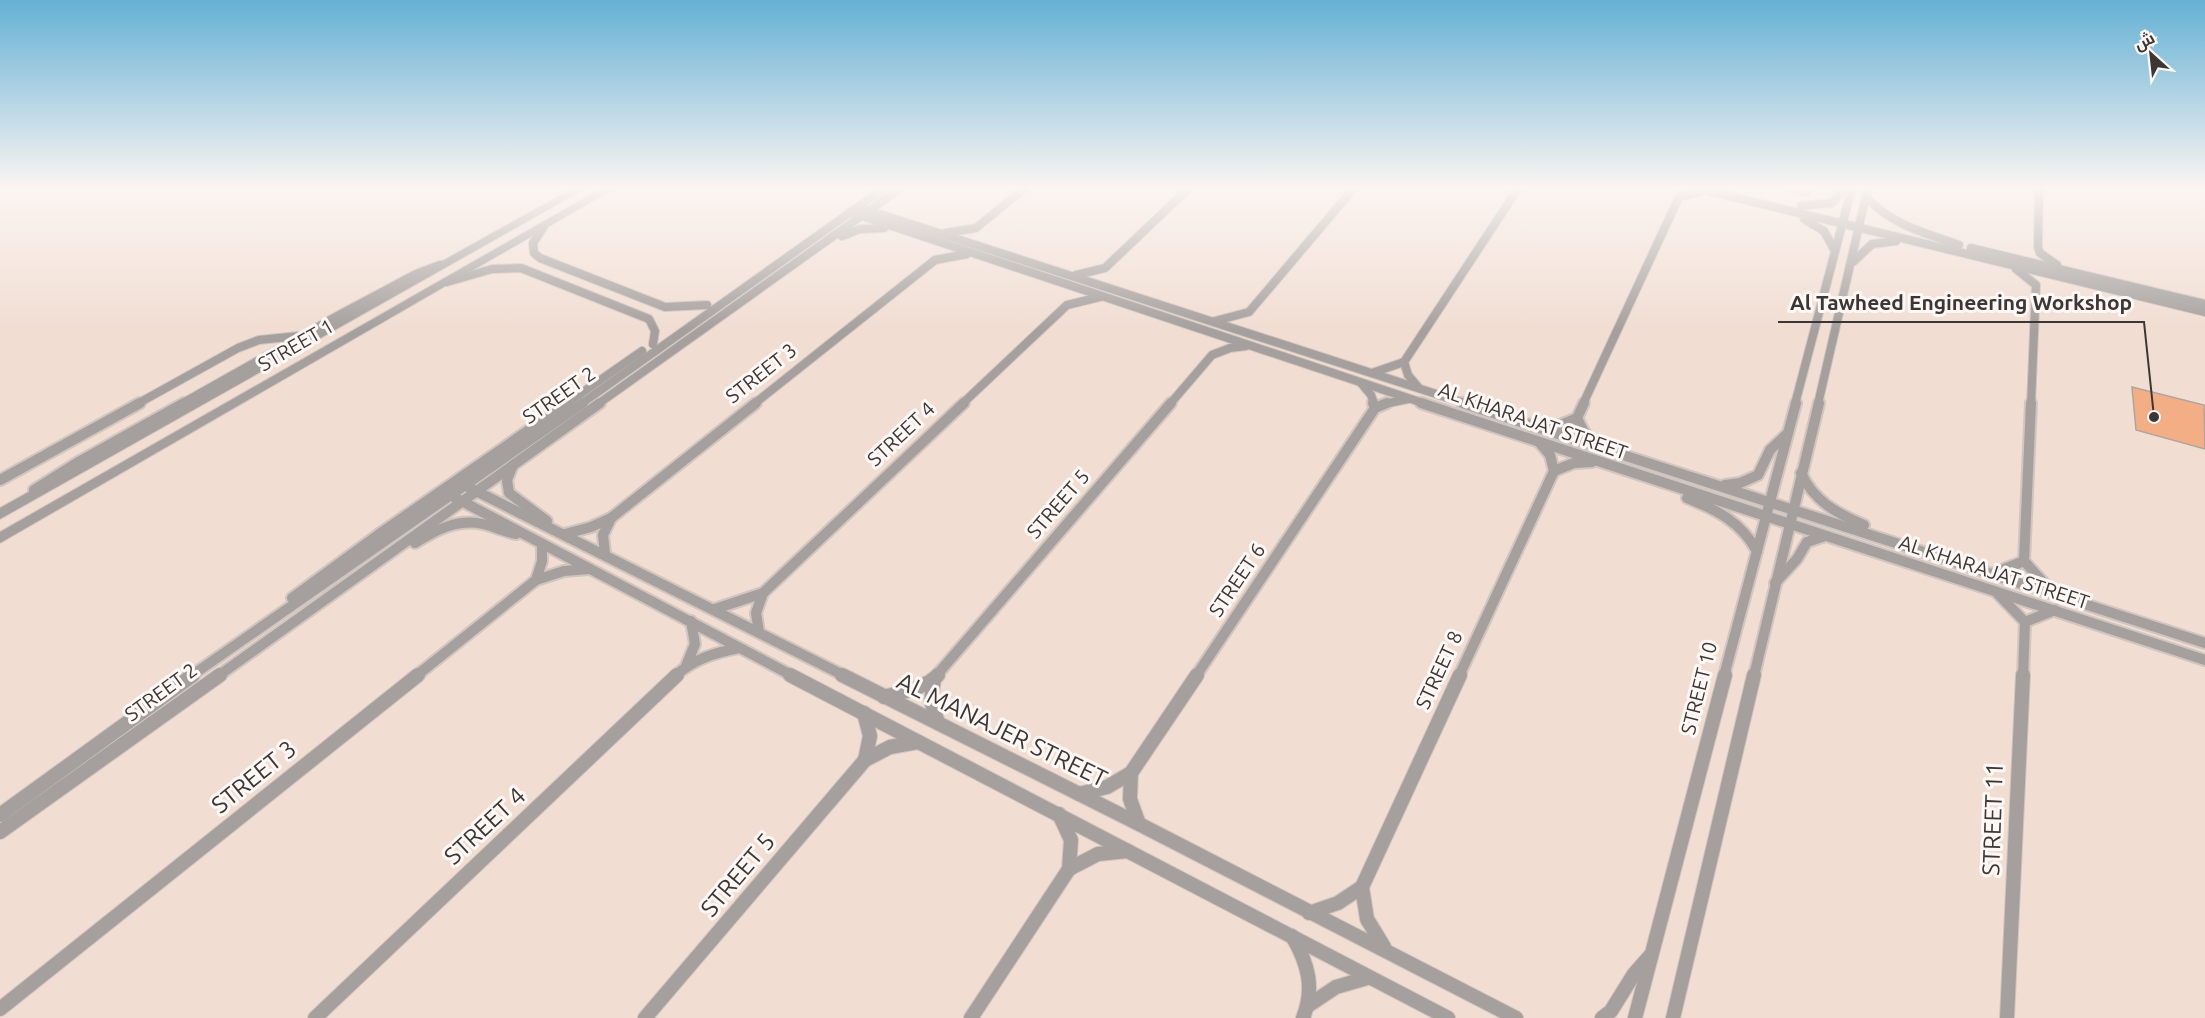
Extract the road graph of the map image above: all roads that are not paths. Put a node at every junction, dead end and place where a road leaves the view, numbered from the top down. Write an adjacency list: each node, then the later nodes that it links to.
1 (498, 235): 33 (street, STREET 1)
2 (529, 235): 40 (street, STREET 1)
3 (538, 235): 44 (street)
4 (808, 235): 44 (street, STREET 2)
5 (826, 235): 73 (street, STREET 2)
6 (832, 235): 26 (street, STREET 2)
7 (844, 235): 26 (street, STREET 2)
8 (922, 235): 9 (street, AL KHARAJAT STREET)
9 (931, 235): 10 (street, AL KHARAJAT STREET); 30 (street, AL KHARAJAT STREET); 32 (street)
10 (936, 235)
11 (943, 235): 27 (street, AL KHARAJAT STREET)
12 (975, 235): 27 (street)
13 (1140, 235): 36 (street)
14 (1315, 235): 47 (street)
15 (1488, 235): 55 (street)
16 (1659, 235): 61 (street)
17 (1827, 235): 29 (street)
18 (1840, 235): 29 (street, STREET 10)
19 (1858, 235): 35 (street)
20 (1896, 235): 24 (street)
21 (1910, 235): 25 (street)
22 (1930, 235): 25 (street)
23 (2038, 235): 28 (street)
24 (1931, 245): 34 (street); 35 (street)
25 (1959, 245): 31 (street)
26 (819, 246): 67 (street, STREET 2)
27 (979, 246): 38 (street, AL KHARAJAT STREET)
28 (2038, 247): 31 (street); 37 (street)
29 (1835, 252): 63 (street, STREET 10)
30 (970, 253): 32 (street, STREET 3); 39 (street, AL KHARAJAT STREET)
31 (1998, 255): 37 (street)
32 (935, 260): 80 (street, STREET 3)
33 (449, 262): 50 (street); 78 (street, STREET 1)
34 (2008, 265): 37 (street); 41 (street)
35 (1851, 267): 69 (street)
36 (1105, 268): 38 (street); 42 (street)
37 (2067, 274): 41 (street); 46 (street)
38 (1070, 275): 42 (street, AL KHARAJAT STREET)
39 (1062, 283): 43 (street, AL KHARAJAT STREET); 45 (street)
40 (444, 284): 52 (street); 85 (street, STREET 1)
41 (2036, 285): 90 (street)
42 (1112, 289): 48 (street, AL KHARAJAT STREET)
43 (1102, 297): 45 (street); 49 (street, AL KHARAJAT STREET)
44 (707, 305): 52 (street, STREET 2)
45 (1067, 305): 97 (street, STREET 4)
46 (2204, 310)
47 (1249, 312): 48 (street); 51 (street)
48 (1212, 321): 51 (street, AL KHARAJAT STREET)
49 (1206, 331): 53 (street, AL KHARAJAT STREET); 54 (street)
50 (304, 335): 71 (street); 78 (street)
51 (1258, 336): 56 (street, AL KHARAJAT STREET)
52 (652, 344): 103 (street, STREET 2)
53 (1250, 346): 54 (street); 57 (street, AL KHARAJAT STREET)
54 (1212, 355): 109 (street, STREET 5)
55 (1404, 362): 56 (street); 58 (street)
56 (1371, 373): 58 (street, AL KHARAJAT STREET)
57 (1361, 383): 59 (street, AL KHARAJAT STREET); 60 (street)
58 (1419, 388): 62 (street, AL KHARAJAT STREET)
59 (1411, 399): 60 (street); 64 (street, AL KHARAJAT STREET)
60 (1375, 408): 115 (street, STREET 6)
61 (1577, 418): 62 (street); 65 (street)
62 (1548, 430): 65 (street, AL KHARAJAT STREET)
63 (1787, 434): 72 (street, STREET 10); 76 (street, STREET 10)
64 (1538, 441): 66 (street, AL KHARAJAT STREET); 68 (street)
65 (1597, 446): 72 (street, AL KHARAJAT STREET)
66 (1599, 461): 68 (street); 70 (street, AL KHARAJAT STREET)
67 (514, 464): 74 (street, STREET 2); 82 (street)
68 (1554, 471): 123 (street, STREET 8)
69 (1801, 473): 77 (street); 86 (street)
70 (1638, 475): 79 (street, AL KHARAJAT STREET); 88 (street)
71 (0, 480)
72 (1714, 484): 76 (street, AL KHARAJAT STREET)
73 (466, 486): 74 (street, AL MANAJER STREET); 75 (street, STREET 2)
74 (477, 491): 75 (street, STREET 2); 82 (street, AL MANAJER STREET)
75 (457, 498): 84 (street); 91 (street, STREET 2); 103 (street, STREET 2)
76 (1770, 502): 77 (street, AL KHARAJAT STREET); 79 (street, STREET 10)
77 (1793, 509): 81 (street); 86 (street, AL KHARAJAT STREET)
78 (0, 514)
79 (1766, 517): 81 (street, AL KHARAJAT STREET); 88 (street, STREET 10)
80 (611, 518): 82 (street, STREET 3); 89 (street)
81 (1789, 524): 83 (street, AL KHARAJAT STREET); 95 (street)
82 (559, 531): 89 (street, AL MANAJER STREET)
83 (1825, 536): 95 (street); 96 (street, AL KHARAJAT STREET)
84 (528, 537): 87 (street); 91 (street, STREET 2)
85 (0, 538)
86 (1899, 543): 93 (street, AL KHARAJAT STREET)
87 (542, 544): 92 (street); 94 (street)
88 (1756, 551): 127 (street, STREET 10)
89 (605, 554): 99 (street, AL MANAJER STREET)
90 (2024, 561): 93 (street); 98 (street)
91 (375, 564): 120 (street, STREET 2)
92 (591, 569): 94 (street, STREET 3); 101 (street)
93 (1992, 574): 98 (street, AL KHARAJAT STREET)
94 (536, 580): 129 (street, STREET 3)
95 (1775, 583): 138 (street)
96 (1994, 591): 100 (street, AL KHARAJAT STREET); 102 (street)
97 (763, 592): 99 (street, STREET 4); 104 (street)
98 (2053, 594): 105 (street, AL KHARAJAT STREET)
99 (715, 609): 104 (street, AL MANAJER STREET)
100 (2055, 610): 102 (street); 107 (street, AL KHARAJAT STREET)
101 (691, 621): 106 (street); 108 (street)
102 (2025, 622): 139 (street, STREET 11)
103 (253, 631): 118 (street, STREET 2)
104 (759, 632): 110 (street, AL MANAJER STREET)
105 (2205, 643)
106 (739, 648): 108 (street, STREET 4); 111 (street)
107 (2205, 660)
108 (686, 666): 131 (street, STREET 4)
109 (934, 679): 110 (street, STREET 5); 112 (street)
110 (884, 697): 112 (street, AL MANAJER STREET)
111 (864, 713): 113 (street); 114 (street)
112 (938, 723): 116 (street, AL MANAJER STREET)
113 (918, 742): 114 (street, STREET 5); 117 (street)
114 (865, 760): 132 (street, STREET 5)
115 (1131, 773): 116 (street, STREET 6); 119 (street)
116 (1079, 794): 119 (street, AL MANAJER STREET)
117 (1059, 814): 121 (street); 122 (street)
118 (0, 815)
119 (1139, 824): 124 (street, AL MANAJER STREET)
120 (0, 832)
121 (1130, 851): 122 (street); 125 (street)
122 (1069, 868): 133 (street)
123 (1362, 887): 124 (street); 126 (street)
124 (1309, 913): 126 (street, AL MANAJER STREET)
125 (1292, 936): 128 (street); 130 (street)
126 (1388, 952): 135 (street, AL MANAJER STREET)
127 (1652, 954): 136 (street, STREET 10); 137 (street, STREET 10)
128 (1367, 978): 130 (street); 134 (street)
129 (0, 1009)
130 (1306, 1012)
131 (315, 1018)
132 (645, 1018)
133 (970, 1018)
134 (1448, 1018)
135 (1516, 1018)
136 (1602, 1018)
137 (1635, 1018)
138 (1673, 1018)
139 (2007, 1018)

